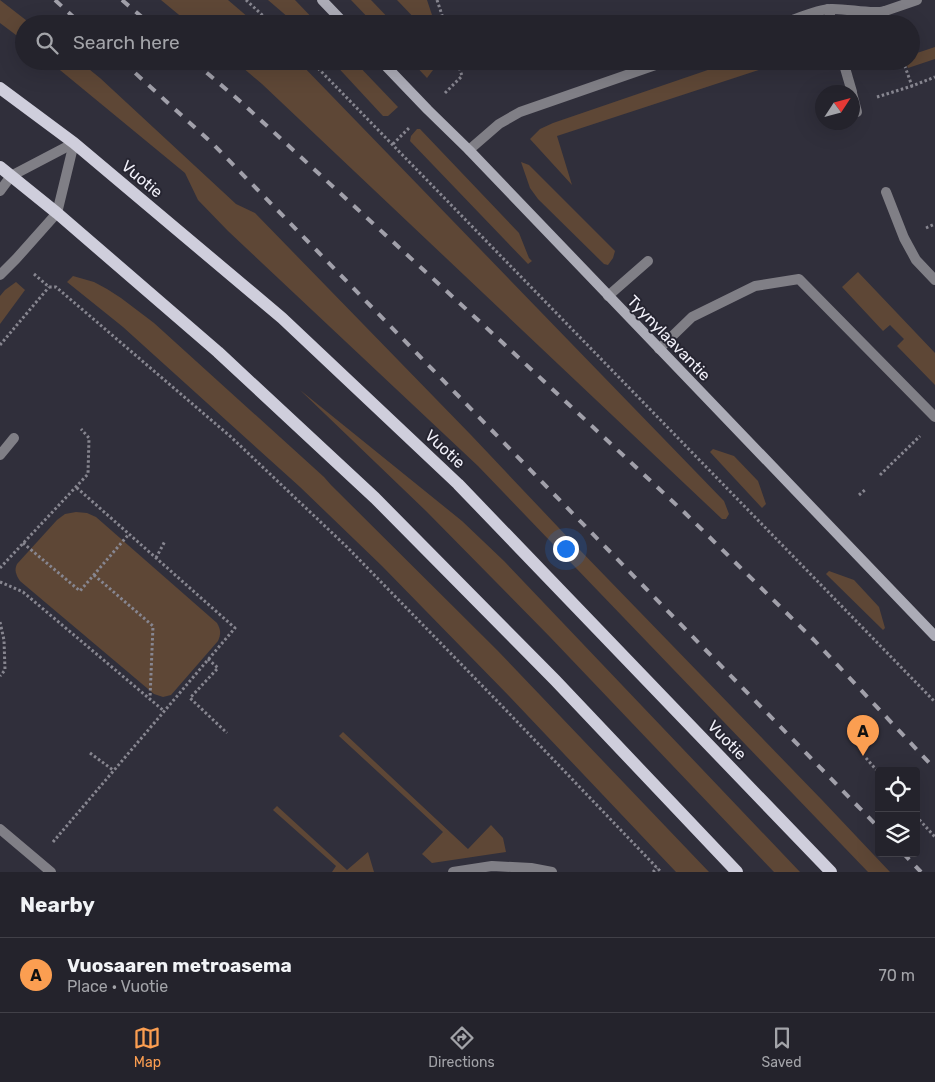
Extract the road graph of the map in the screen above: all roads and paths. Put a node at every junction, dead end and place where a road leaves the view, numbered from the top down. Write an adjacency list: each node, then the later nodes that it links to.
1 (246, 0): 6 (path)
2 (322, 0): 7 (street)
3 (437, 0): 8 (path)
4 (918, 0): 5 (street)
5 (828, 9): 9 (street); 10 (street)
6 (262, 15)
7 (336, 15)
8 (442, 15)
9 (809, 15)
10 (830, 15)
11 (320, 70): 58 (path)
12 (390, 70): 24 (street, Tyynylaavantie)
13 (460, 70): 17 (path)
14 (641, 70): 24 (street)
15 (846, 70): 19 (street)
16 (906, 70): 20 (path)
17 (462, 76)
18 (935, 77): 20 (path)
19 (850, 85)
20 (912, 86): 22 (path)
21 (0, 88): 23 (main road, Vuotie)
22 (860, 106)
23 (74, 143): 26 (street); 29 (street); 76 (main road, Vuotie)
24 (469, 150): 33 (street, Tyynylaavantie)
25 (0, 167): 26 (main road)
26 (12, 176): 27 (street); 29 (main road)
27 (0, 191)
28 (886, 192): 32 (street)
29 (57, 213): 31 (street); 75 (main road)
30 (648, 261): 33 (street)
31 (0, 275)
32 (935, 280)
33 (608, 296): 35 (street, Tyynylaavantie)
34 (0, 345): 69 (path)
35 (659, 348): 36 (street); 53 (street, Tyynylaavantie)
36 (935, 417)
37 (81, 428): 42 (path)
38 (14, 438): 40 (street)
39 (910, 446): 41 (path)
40 (0, 455)
41 (880, 475)
42 (76, 487): 45 (path); 47 (path)
43 (866, 489): 44 (path)
44 (859, 495)
45 (129, 534): 48 (path); 50 (path)
46 (165, 541): 48 (path)
47 (23, 543): 49 (path); 50 (path)
48 (156, 558): 55 (path)
49 (0, 568)
50 (94, 575): 57 (path)
51 (0, 582): 57 (path)
52 (0, 622): 54 (path)
53 (935, 636)
54 (2, 640): 56 (path)
55 (208, 659): 59 (path); 60 (path)
56 (0, 676)
57 (150, 699): 59 (path)
58 (935, 702)
59 (164, 711): 64 (path)
60 (227, 734)
61 (90, 753): 64 (path)
62 (866, 758): 63 (path)
63 (875, 768)
64 (113, 770): 68 (path)
65 (920, 820): 67 (path)
66 (0, 830): 68 (street)
67 (935, 837)
68 (37, 860): 70 (street)
69 (657, 868): 73 (path); 74 (path)
70 (51, 872)
71 (453, 872): 72 (street)
72 (552, 872)
73 (653, 872)
74 (661, 872)
75 (737, 872)
76 (831, 872)

